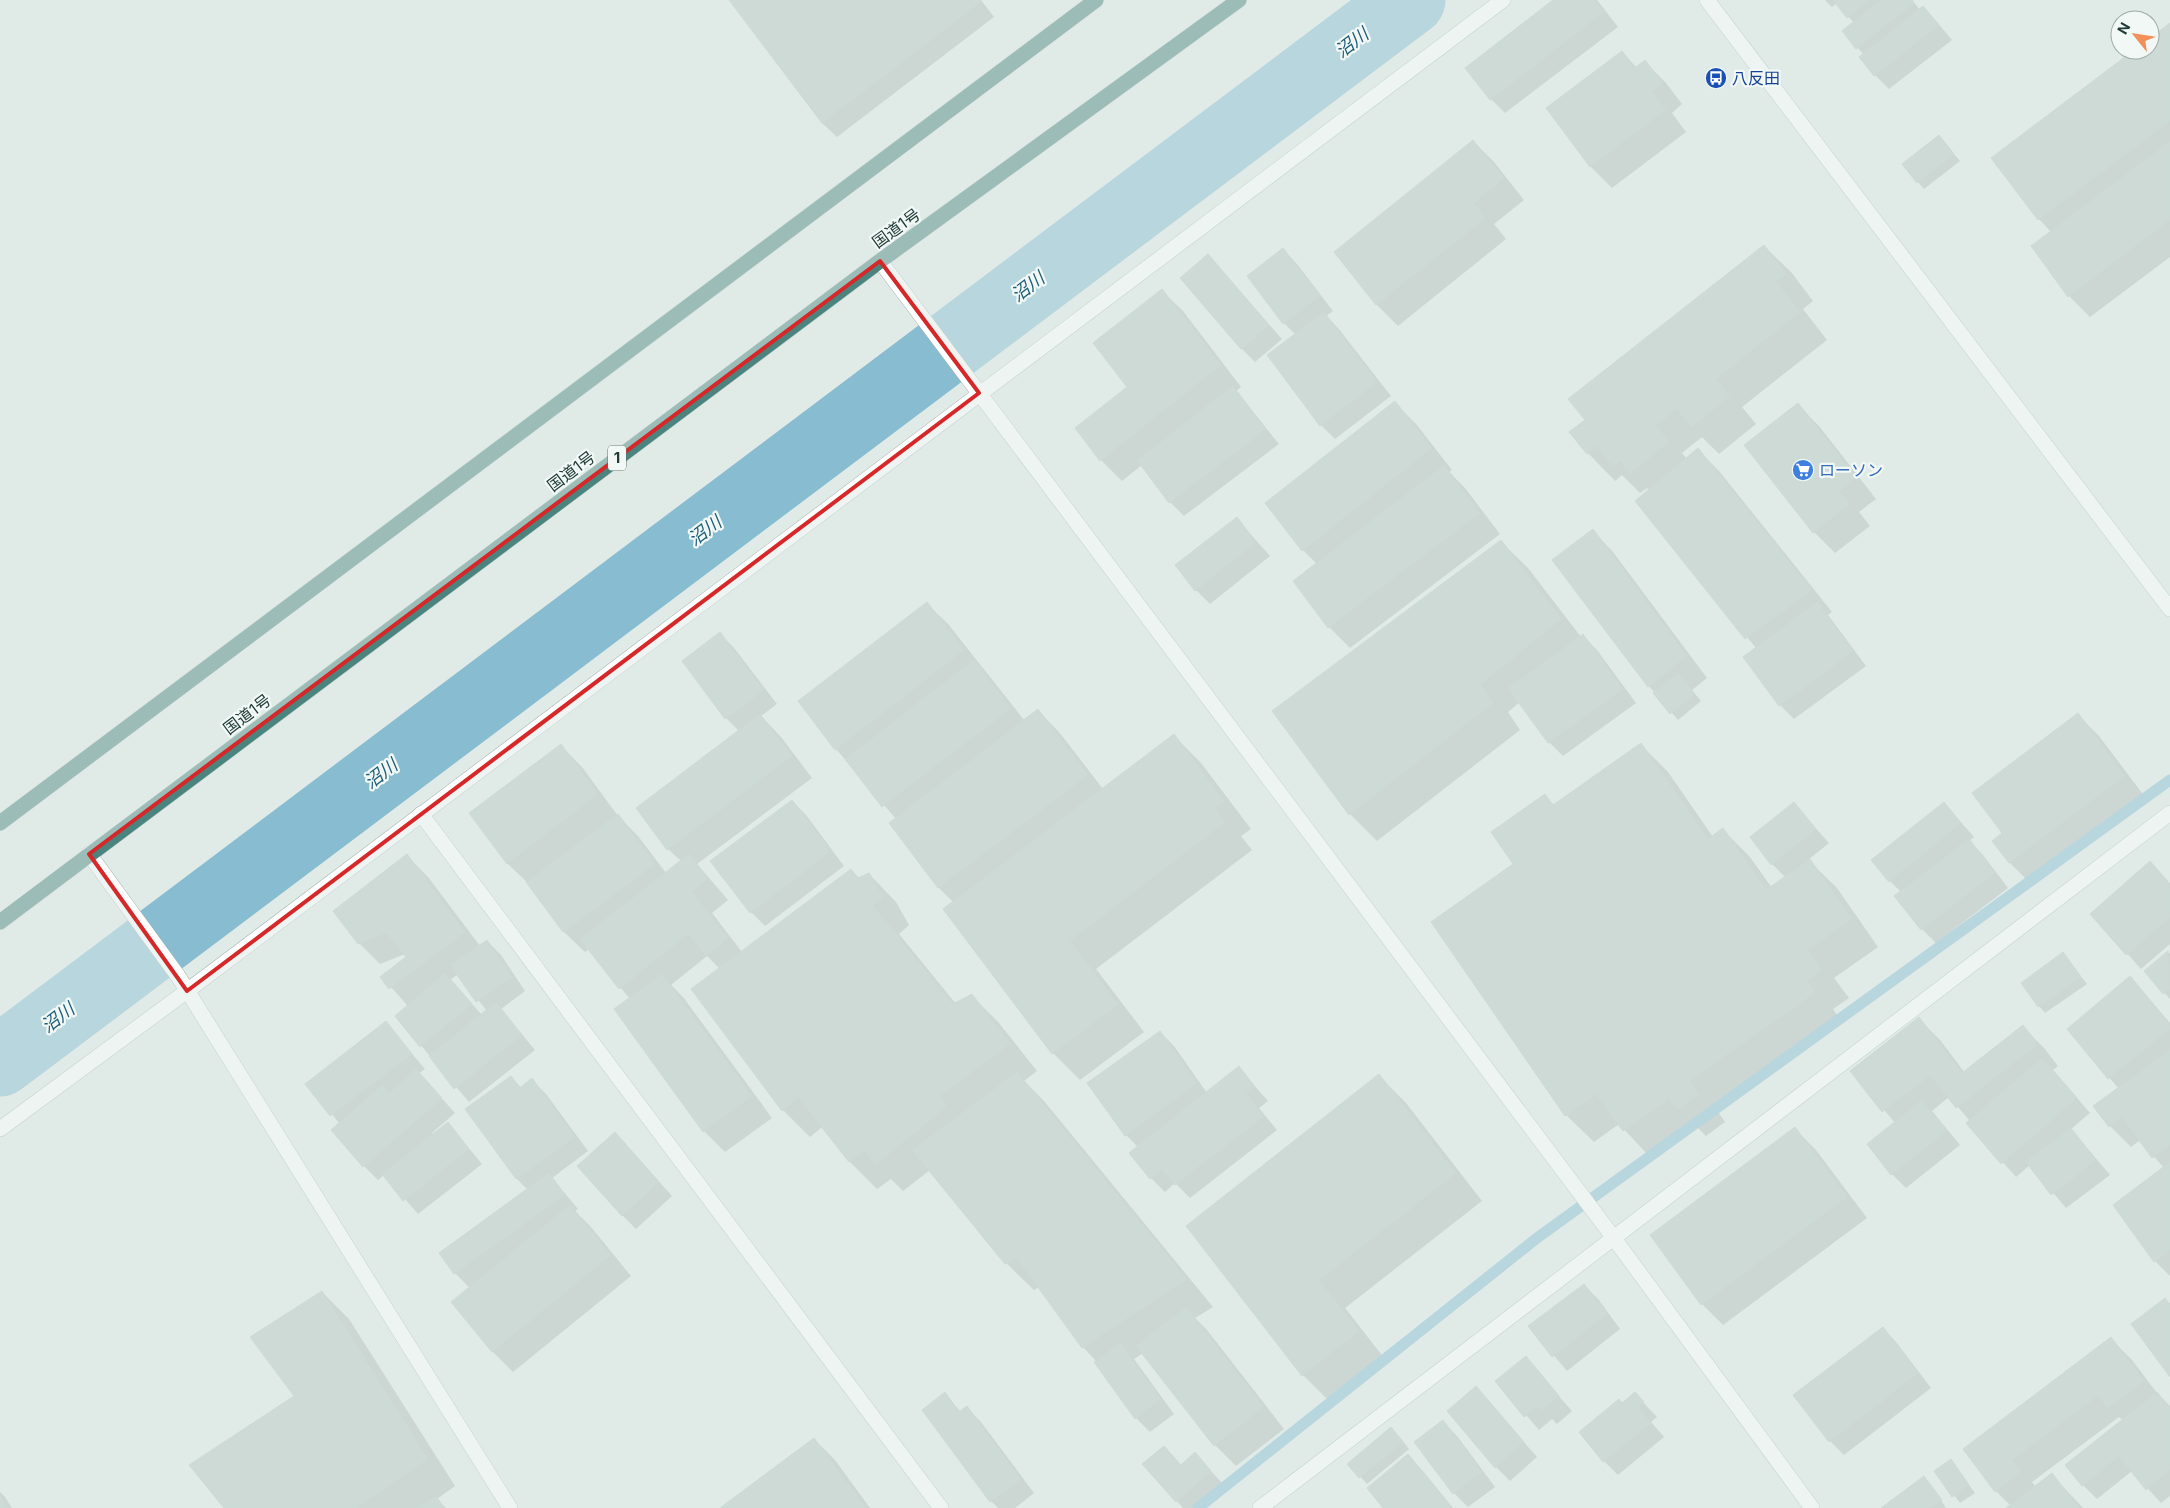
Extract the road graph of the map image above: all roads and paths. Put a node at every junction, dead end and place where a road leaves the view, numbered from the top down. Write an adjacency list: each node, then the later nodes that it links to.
1 (1096, 0): 10 (highway)
2 (1239, 0): 5 (highway, 国道1号 / 1)
3 (1503, 0): 6 (street)
4 (1707, 0): 7 (street)
5 (880, 261): 6 (street); 11 (highway, 国道1号 / 1)
6 (979, 393): 9 (street); 15 (street)
7 (2170, 609)
8 (2170, 813): 15 (street)
9 (421, 814): 13 (street); 17 (street)
10 (0, 823)
11 (89, 854): 12 (highway, 国道1号 / 1); 13 (street)
12 (0, 922)
13 (187, 991): 14 (street); 16 (street)
14 (0, 1129)
15 (1614, 1238): 18 (street); 19 (street)
16 (510, 1508)
17 (941, 1508)
18 (1260, 1508)
19 (1812, 1508)

